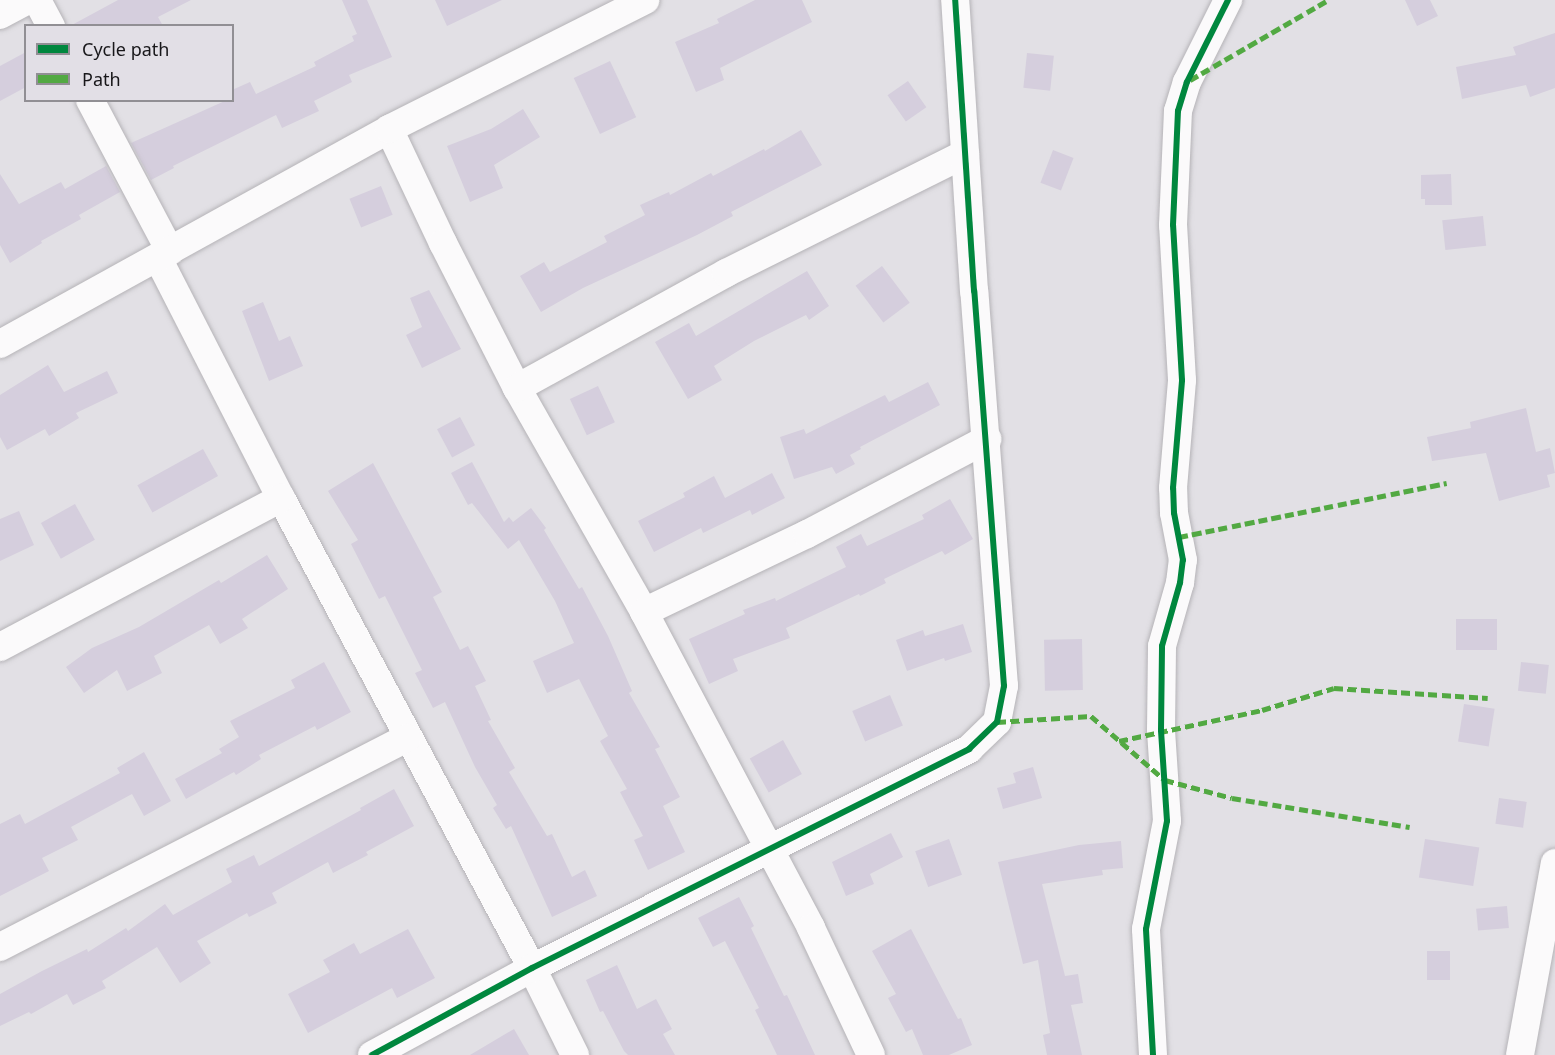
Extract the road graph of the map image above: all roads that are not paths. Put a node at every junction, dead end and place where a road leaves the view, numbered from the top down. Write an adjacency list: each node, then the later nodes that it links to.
1 (28, 0): 6 (street)
2 (37, 0): 7 (street)
3 (645, 0): 9 (street)
4 (955, 0): 10 (street)
5 (1228, 0): 26 (street)
6 (0, 15)
7 (50, 24)
8 (91, 102): 11 (street)
9 (389, 129): 11 (street); 13 (street)
10 (965, 154): 13 (street); 14 (street)
11 (164, 254): 12 (street); 15 (street)
12 (0, 344)
13 (517, 388): 16 (street)
14 (987, 439): 16 (street); 19 (street)
15 (281, 498): 17 (street); 18 (street)
16 (644, 612): 19 (street)
17 (0, 647)
18 (406, 738): 21 (street); 22 (street)
19 (768, 849): 22 (street); 25 (street)
20 (1555, 863): 27 (street)
21 (0, 946)
22 (532, 968): 23 (street); 24 (street)
23 (372, 1055)
24 (575, 1055)
25 (871, 1055)
26 (1153, 1055)
27 (1520, 1055)

